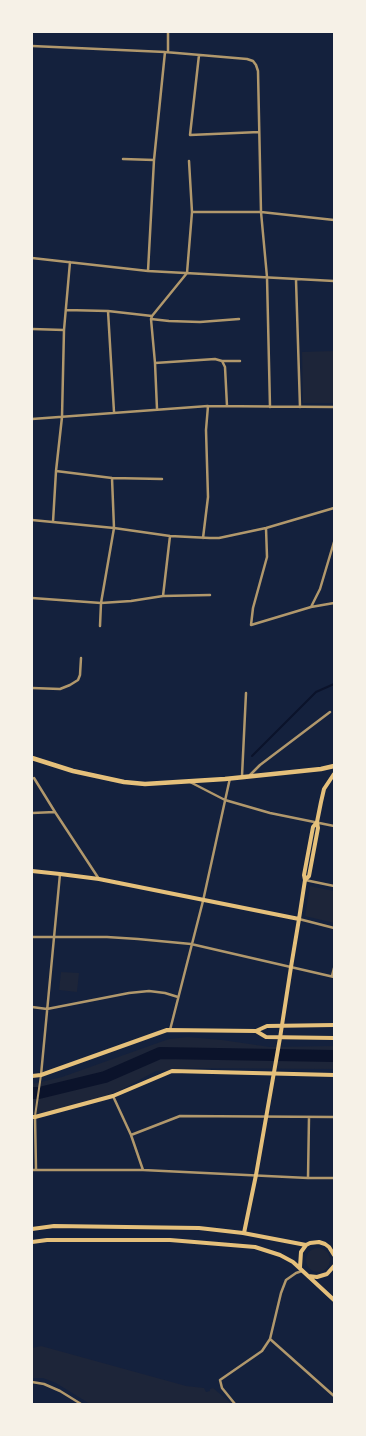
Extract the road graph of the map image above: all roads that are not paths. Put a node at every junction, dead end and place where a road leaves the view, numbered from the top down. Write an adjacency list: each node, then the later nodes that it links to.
1 (168, 32): 3 (street)
2 (32, 46): 3 (street)
3 (167, 52): 4 (street); 7 (street)
4 (199, 55): 5 (street); 5 (street)
5 (259, 132): 10 (street)
6 (123, 159): 7 (street)
7 (154, 160): 14 (street)
8 (189, 161): 9 (street)
9 (192, 212): 10 (street); 15 (street)
10 (261, 212): 11 (street); 16 (street)
11 (334, 220)
12 (32, 258): 13 (street)
13 (70, 262): 14 (street); 19 (street)
14 (148, 271): 15 (street)
15 (187, 272): 16 (street); 21 (street)
16 (267, 277): 17 (street); 30 (street)
17 (296, 280): 18 (street); 31 (street)
18 (334, 281)
19 (66, 310): 20 (street); 24 (street)
20 (108, 312): 21 (street); 34 (street)
21 (151, 318): 22 (street); 27 (street)
22 (239, 319)
23 (32, 329): 24 (street)
24 (64, 330): 35 (street)
25 (222, 361): 26 (street); 27 (street); 29 (street)
26 (240, 361)
27 (155, 363): 33 (street)
28 (208, 406): 29 (street); 33 (street); 46 (street)
29 (227, 406): 30 (street)
30 (270, 406): 31 (street)
31 (300, 407): 32 (street)
32 (334, 407)
33 (157, 410): 34 (street)
34 (114, 412): 35 (street)
35 (62, 417): 36 (street); 37 (street)
36 (32, 419)
37 (56, 470): 38 (street); 42 (street)
38 (112, 478): 39 (street); 43 (street)
39 (162, 479)
40 (334, 508): 44 (street)
41 (32, 520): 42 (street)
42 (53, 522): 43 (street)
43 (114, 528): 45 (street); 51 (street)
44 (266, 528): 46 (street); 53 (street)
45 (170, 536): 46 (street); 49 (street)
46 (203, 538)
47 (334, 542): 53 (street)
48 (210, 595): 49 (street)
49 (163, 596): 51 (street)
50 (32, 598): 51 (street)
51 (101, 603): 54 (street)
52 (334, 603): 53 (street)
53 (311, 607)
54 (100, 626)
55 (81, 658): 56 (street)
56 (32, 688)
57 (246, 693): 62 (street)
58 (330, 712): 63 (street)
59 (32, 758): 66 (highway)
60 (334, 766): 63 (highway)
61 (334, 774): 70 (main road)
62 (242, 776): 63 (highway); 65 (highway)
63 (249, 776)
64 (34, 778): 68 (street)
65 (230, 778): 66 (highway); 67 (street)
66 (189, 781): 67 (street)
67 (225, 800): 70 (street); 77 (street)
68 (55, 812): 69 (street); 74 (street)
69 (32, 813)
70 (317, 822): 71 (street); 75 (main road)
71 (334, 826)
72 (32, 871): 73 (main road)
73 (60, 874): 74 (main road); 81 (street)
74 (99, 879): 77 (main road)
75 (305, 880): 76 (street); 78 (main road)
76 (334, 886)
77 (203, 901): 78 (main road); 82 (street)
78 (300, 919): 79 (street); 83 (main road)
79 (334, 928)
80 (32, 937): 81 (street)
81 (54, 938): 82 (street); 88 (street)
82 (191, 944): 83 (street); 86 (street)
83 (290, 967): 85 (street); 90 (main road)
84 (334, 968): 85 (street)
85 (333, 977)
86 (178, 997): 88 (street); 91 (street)
87 (32, 1006): 88 (street)
88 (47, 1008): 96 (street)
89 (334, 1025): 90 (main road)
90 (282, 1026): 92 (main road); 93 (main road)
91 (170, 1030): 92 (main road); 96 (main road)
92 (256, 1031): 93 (main road)
93 (280, 1038): 94 (main road); 95 (main road)
94 (334, 1038)
95 (273, 1074): 97 (main road); 99 (main road); 101 (main road)
96 (41, 1075): 98 (main road); 100 (street)
97 (334, 1075)
98 (32, 1076)
99 (113, 1096): 100 (main road); 104 (street)
100 (34, 1117): 105 (street)
101 (266, 1117): 102 (street); 104 (street); 108 (main road)
102 (309, 1117): 103 (street); 109 (street)
103 (334, 1117)
104 (130, 1135): 107 (street)
105 (36, 1169): 106 (street); 107 (street)
106 (32, 1170)
107 (143, 1170): 108 (street)
108 (256, 1176): 109 (street); 112 (main road)
109 (308, 1178): 110 (street)
110 (334, 1178)
111 (32, 1229): 112 (main road)
112 (244, 1233): 114 (main road)
113 (32, 1242): 117 (main road)
114 (306, 1244): 115 (main road); 117 (main road)
115 (334, 1255)
116 (334, 1266): 118 (main road)
117 (301, 1269): 118 (main road); 120 (street)
118 (308, 1276): 119 (main road)
119 (334, 1300)
120 (270, 1339): 122 (street); 124 (street)
121 (32, 1382): 123 (street)
122 (334, 1396)
123 (81, 1404)
124 (235, 1404)

